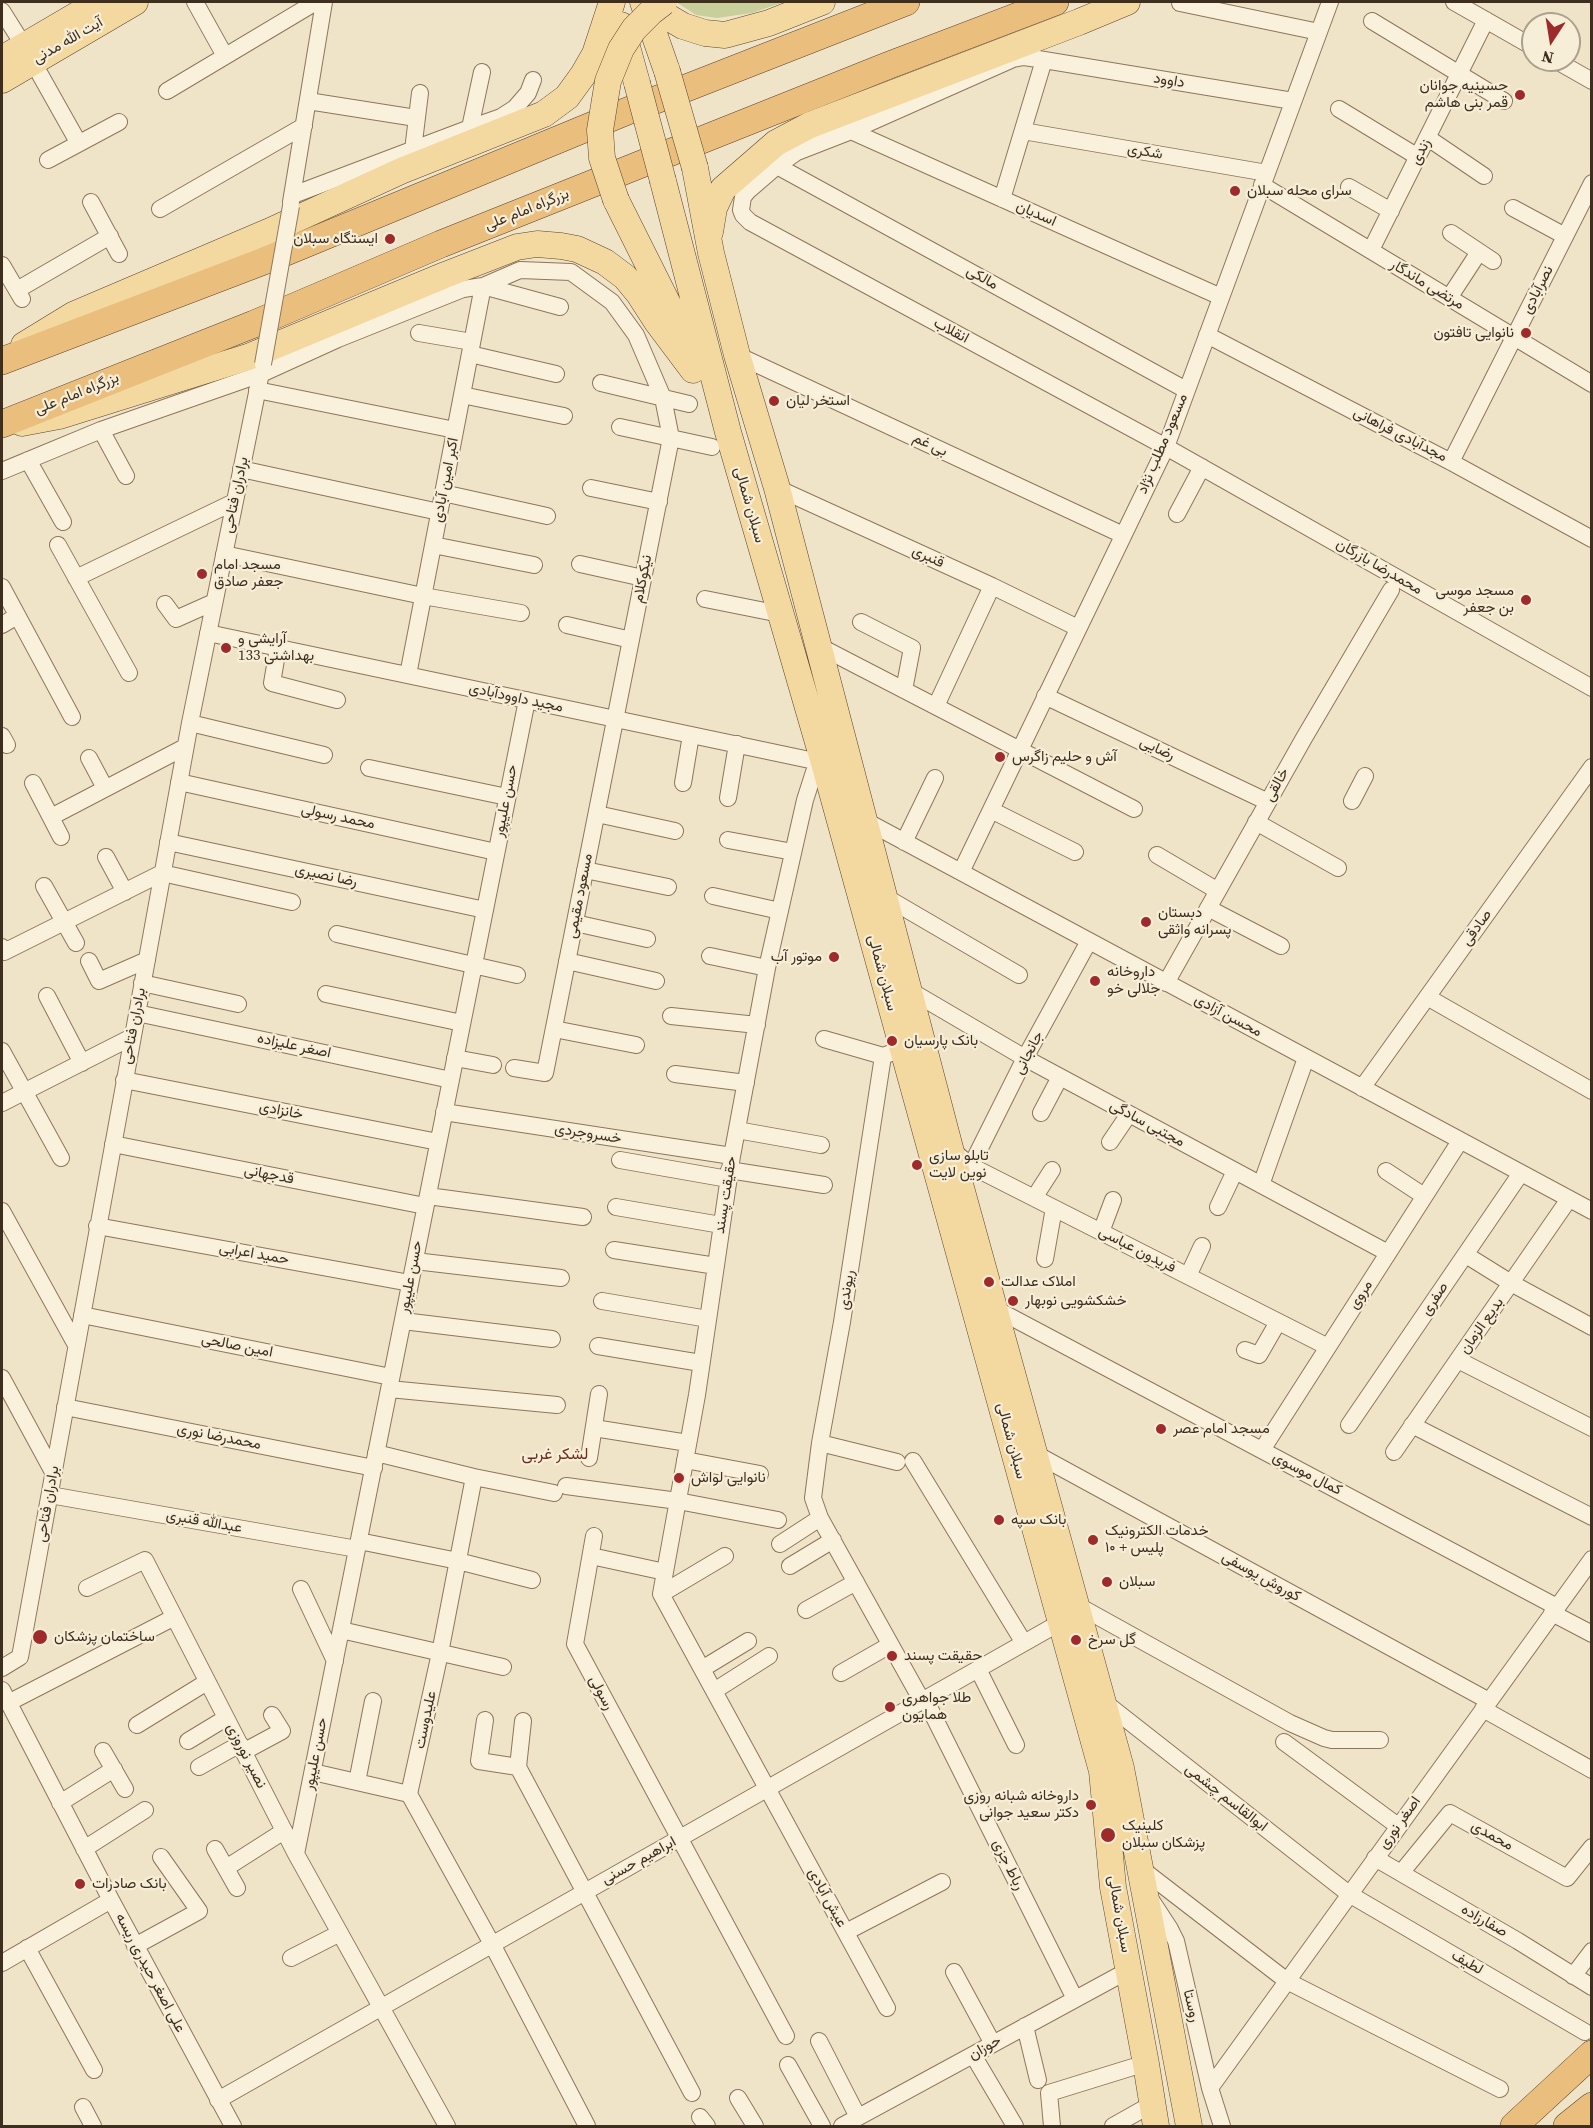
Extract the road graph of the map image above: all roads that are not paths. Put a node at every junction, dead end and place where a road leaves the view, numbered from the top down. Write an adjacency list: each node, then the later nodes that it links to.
1 (135, 2): 22 (main road, آیت الله مدنی)
2 (195, 2): 23 (street)
3 (316, 2): 23 (street)
4 (324, 2): 35 (street)
5 (613, 2): 78 (main road); 94 (main road, سبلان شمالی, bridge)
6 (643, 2): 66 (main road, سبلان شمالی, bridge)
7 (652, 2): 9 (main road)
8 (664, 2): 79 (main road, bridge)
9 (822, 2)
10 (906, 2): 78 (highway)
11 (1055, 2): 89 (highway, بزرگراه امام علی)
12 (1127, 2): 66 (main road)
13 (1330, 2): 20 (street, مسعود مطلب نژاد)
14 (1454, 2): 18 (street)
15 (1180, 3): 20 (street)
16 (83, 5): 22 (main road, آیت الله مدنی)
17 (2, 11): 22 (street)
18 (1486, 20): 21 (street); 28 (street, زندی)
19 (1372, 21): 28 (street)
20 (1319, 32): 36 (street, مسعود مطلب نژاد)
21 (1521, 40)
22 (28, 54): 24 (main road, آیت الله مدنی); 29 (main road, آیت الله مدنی); 45 (street)
23 (225, 56): 32 (street)
24 (2, 59)
25 (1044, 60): 36 (street, داوود); 42 (street, داوود); 43 (street)
26 (482, 72): 41 (street)
27 (1576, 72): 31 (street)
28 (1460, 74): 34 (street); 44 (street, زندی)
29 (2, 80)
30 (533, 80): 41 (street)
31 (1592, 81)
32 (167, 91)
33 (420, 93): 38 (street)
34 (1504, 100)
35 (308, 101): 38 (street); 40 (street)
36 (1293, 102): 51 (street, مسعود مطلب نژاد)
37 (1339, 109): 47 (street)
38 (416, 118): 46 (street)
39 (119, 122): 45 (street)
40 (304, 126): 54 (street); 58 (street)
41 (470, 128): 46 (street)
42 (851, 131): 49 (street, داوود); 55 (street, اسدیان)
43 (1023, 131): 51 (street, شکری); 55 (street)
44 (1428, 138): 47 (street, زندی); 50 (street)
45 (78, 142): 48 (street)
46 (413, 150): 54 (street)
47 (1418, 157): 60 (street, زندی)
48 (48, 160)
49 (777, 166): 59 (street, داوود); 84 (street, مالکی)
50 (1484, 176)
51 (1265, 179): 65 (street, مرتضی ماندگار); 70 (street, مسعود مطلب نژاد)
52 (1592, 183): 61 (street, نصرآبادی)
53 (1348, 187): 60 (street)
54 (293, 194): 81 (street, برادران فتاحی, bridge)
55 (1002, 199): 70 (street, اسدیان)
56 (91, 202): 63 (street)
57 (1513, 208): 64 (street)
58 (160, 209)
59 (741, 210): 95 (street, انقلاب)
60 (1391, 211): 65 (street, زندی)
61 (1584, 217): 64 (street, نصرآبادی)
62 (1450, 233): 71 (street)
63 (110, 236): 67 (street); 68 (street)
64 (1565, 236): 75 (street, نصرآبادی)
65 (1371, 250): 71 (street, مرتضی ماندگار)
66 (711, 253): 77 (main road, سبلان شمالی)
67 (119, 254)
68 (2, 265)
69 (483, 286): 72 (street); 76 (street, اکبر امین آبادی); 81 (street); 86 (street)
70 (1221, 297): 74 (street, مسعود مطلب نژاد)
71 (1449, 298): 75 (street, مرتضی ماندگار)
72 (560, 307)
73 (419, 333): 76 (street)
74 (1207, 334): 84 (street, مسعود مطلب نژاد); 97 (street, مجدآبادی فراهانی)
75 (1514, 337): 83 (street, مرتضی ماندگار); 97 (street, نصرآبادی)
76 (471, 348): 80 (street); 85 (street, اکبر امین آبادی)
77 (737, 355): 103 (main road, سبلان شمالی); 111 (street, بی غم)
78 (2, 360)
79 (693, 370): 89 (main road); 94 (main road)
80 (556, 374)
81 (260, 376): 91 (street); 92 (street); 99 (street, برادران فتاحی)
82 (600, 383): 86 (street)
83 (1592, 384)
84 (1186, 390): 95 (street, مسعود مطلب نژاد)
85 (462, 395): 88 (street); 92 (street, اکبر امین آبادی)
86 (663, 398): 87 (street); 93 (street)
87 (689, 404)
88 (564, 416)
89 (2, 425)
90 (620, 427): 93 (street)
91 (101, 430): 96 (street); 101 (street)
92 (455, 430): 104 (street, اکبر امین آبادی)
93 (671, 438): 94 (street); 106 (street, نیکوکلام)
94 (720, 439): 128 (main road, سبلان شمالی)
95 (1166, 447): 98 (street, محمدرضا بازرگان); 111 (street, مسعود مطلب نژاد)
96 (28, 460): 100 (street); 110 (street)
97 (1451, 462): 112 (street, مجدآبادی فراهانی)
98 (1202, 467): 108 (street); 141 (street, محمدرضا بازرگان)
99 (242, 469): 105 (street, برادران فتاحی); 107 (street)
100 (2, 471)
101 (126, 476)
102 (591, 488): 106 (street)
103 (777, 488): 120 (street, قنبری); 136 (main road, سبلان شمالی)
104 (443, 493): 107 (street, اکبر امین آبادی); 109 (street)
105 (234, 502): 115 (street, برادران فتاحی); 118 (street)
106 (658, 502): 119 (street, نیکوکلام)
107 (439, 512): 114 (street, اکبر امین آبادی)
108 (1177, 514)
109 (547, 516)
110 (63, 522)
111 (1123, 535): 133 (street, مسعود مطلب نژاد)
112 (1592, 539)
113 (57, 545): 118 (street)
114 (433, 545): 117 (street); 123 (street, اکبر امین آبادی)
115 (224, 554): 123 (street); 125 (street, برادران فتاحی)
116 (580, 564): 119 (street)
117 (534, 565)
118 (76, 578): 139 (street)
119 (643, 578): 135 (street, نیکوکلام)
120 (992, 586): 133 (street, قنبری); 146 (street)
121 (2, 588): 129 (street)
122 (1391, 590): 169 (street, خالقی)
123 (423, 596): 127 (street); 140 (street, اکبر امین آبادی)
124 (705, 599): 128 (street)
125 (214, 602): 126 (street); 134 (street, برادران فتاحی)
126 (165, 604)
127 (521, 613)
128 (780, 614): 156 (main road, سبلان شمالی)
129 (17, 616): 131 (street); 147 (street)
130 (861, 622): 142 (street)
131 (2, 625)
132 (567, 625): 135 (street)
133 (1078, 628): 143 (street, مسعود مطلب نژاد)
134 (208, 633): 137 (street, مجید داوودآبادی); 149 (street, برادران فتاحی)
135 (631, 640): 148 (street, نیکوکلام)
136 (819, 646): 142 (street); 174 (main road, سبلان شمالی)
137 (278, 648): 140 (street, مجید داوودآبادی); 144 (street)
138 (1592, 668): 141 (street)
139 (129, 672)
140 (408, 675): 145 (street, مجید داوودآبادی)
141 (1587, 686)
142 (904, 690): 146 (street)
143 (1045, 696): 153 (street, مسعود مطلب نژاد); 169 (street, رضایی)
144 (337, 699)
145 (526, 700): 148 (street, مجید داوودآبادی); 166 (street, حسن علیپور)
146 (936, 706): 153 (street)
147 (72, 717)
148 (616, 719): 150 (street, مجید داوودآبادی); 172 (street, مسعود مقیمی)
149 (190, 723): 152 (street, برادران فتاحی); 154 (street)
150 (691, 735): 151 (street, مجید داوودآبادی); 163 (street)
151 (737, 744): 156 (street, مجید داوودآبادی); 167 (street)
152 (186, 747): 161 (street, برادران فتاحی); 165 (street)
153 (1020, 749): 170 (street); 171 (street, مسعود مطلب نژاد)
154 (324, 755)
155 (89, 758): 165 (street)
156 (824, 763): 174 (main road, سبلان شمالی); 182 (street, حقیقت پسند)
157 (1592, 767): 164 (street, صادقی)
158 (369, 768): 166 (street)
159 (1365, 776): 168 (street)
160 (935, 778): 180 (street)
161 (179, 782): 179 (street, برادران فتاحی); 181 (street, محمد رسولی)
162 (33, 783): 173 (street)
163 (683, 783)
164 (1586, 784): 222 (street, صادقی)
165 (105, 789): 173 (street)
166 (507, 797): 181 (street, حسن علیپور)
167 (728, 798)
168 (1352, 801)
169 (1268, 802): 175 (street, خالقی)
170 (1134, 809)
171 (990, 810): 183 (street); 188 (street, مسعود مطلب نژاد)
172 (597, 814): 176 (street); 187 (street, مسعود مقیمی)
173 (51, 817): 177 (street)
174 (852, 821): 180 (street, محسن آزادی); 194 (main road, سبلان شمالی); 233 (main road, سبلان شمالی)
175 (1256, 822): 186 (street); 192 (street, خالقی)
176 (675, 831)
177 (61, 837)
178 (728, 840): 182 (street)
179 (168, 842): 189 (street, برادران فتاحی); 198 (street, رضا نصیری)
180 (904, 842): 188 (street, محسن آزادی)
181 (496, 852): 198 (street, حسن علیپور)
182 (793, 852): 199 (street, حقیقت پسند)
183 (1075, 852)
184 (1157, 855): 192 (street)
185 (106, 857): 193 (street)
186 (1338, 868)
187 (585, 870): 191 (street); 201 (street, مسعود مقیمی)
188 (961, 872): 204 (street, محسن آزادی)
189 (162, 873): 193 (street); 196 (street); 209 (street, برادران فتاحی)
190 (44, 886): 200 (street)
191 (668, 887)
192 (1218, 891): 197 (street, خالقی)
193 (125, 892): 200 (street)
194 (882, 895): 215 (street); 219 (main road, سبلان شمالی)
195 (713, 896): 199 (street)
196 (292, 902)
197 (1208, 908): 206 (street); 218 (street, خالقی)
198 (485, 909): 212 (street, حسن علیپور)
199 (780, 910): 213 (street, حقیقت پسند)
200 (65, 922): 205 (street); 207 (street)
201 (575, 923): 203 (street); 211 (street, مسعود مقیمی)
202 (337, 934): 212 (street)
203 (647, 939)
204 (1089, 941): 218 (street, محسن آزادی); 236 (street, جانجانی)
205 (76, 943)
206 (1281, 946)
207 (2, 947)
208 (710, 956): 213 (street)
209 (147, 960): 210 (street); 217 (street, برادران فتاحی)
210 (89, 961)
211 (567, 961): 216 (street); 228 (street, مسعود مقیمی)
212 (474, 965): 214 (street); 226 (street, حسن علیپور)
213 (767, 968): 227 (street, حقیقت پسند)
214 (517, 975)
215 (1019, 975)
216 (656, 981)
217 (142, 982): 223 (street); 224 (street, برادران فتاحی)
218 (1166, 983): 235 (street, محسن آزادی)
219 (909, 990): 236 (street, مجتبی سادگی); 258 (main road, سبلان شمالی)
220 (326, 994): 226 (street)
221 (47, 996): 237 (street)
222 (1427, 997): 245 (street, صادقی); 246 (street)
223 (238, 1004)
224 (137, 1013): 229 (street, برادران فتاحی); 243 (street, اصغر علیزاده)
225 (671, 1016): 227 (street)
226 (462, 1023): 234 (street, حسن علیپور)
227 (757, 1025): 244 (street, حقیقت پسند)
228 (554, 1029): 231 (street); 239 (street, مسعود مقیمی)
229 (132, 1037): 237 (street); 242 (street, برادران فتاحی)
230 (824, 1039): 233 (street)
231 (636, 1045)
232 (2, 1051): 247 (street)
233 (893, 1052): 318 (street, ریوندی); 350 (main road, سبلان شمالی)
234 (455, 1058): 238 (street); 243 (street, حسن علیپور)
235 (1306, 1058): 245 (street, محسن آزادی); 268 (street)
236 (1025, 1059): 241 (street, مجتبی سادگی); 261 (street, جانجانی)
237 (82, 1063): 247 (street)
238 (493, 1065)
239 (514, 1068)
240 (675, 1074): 244 (street)
241 (1060, 1077): 250 (street); 251 (street, مجتبی سادگی)
242 (124, 1080): 254 (street, خانزادی); 256 (street, برادران فتاحی)
243 (451, 1080): 249 (street, حسن علیپور)
244 (746, 1083): 252 (street, حقیقت پسند)
245 (1362, 1088): 253 (street, محسن آزادی)
246 (1592, 1091)
247 (24, 1092): 248 (street); 259 (street)
248 (2, 1103)
249 (444, 1112): 254 (street, حسن علیپور); 262 (street, خسروجردی)
250 (1041, 1113)
251 (1129, 1114): 255 (street); 264 (street, مجتبی سادگی)
252 (737, 1131): 257 (street); 262 (street, حقیقت پسند)
253 (1460, 1141): 266 (street, محسن آزادی); 269 (street, مروی)
254 (438, 1142): 273 (street, حسن علیپور)
255 (1110, 1143)
256 (112, 1144): 273 (street, قدجهانی); 281 (street, برادران فتاحی)
257 (821, 1145)
258 (950, 1148): 261 (street, فریدون عباسی); 295 (main road, سبلان شمالی)
259 (61, 1158)
260 (620, 1160): 262 (street)
261 (970, 1166): 270 (street, فریدون عباسی)
262 (730, 1168): 267 (street); 280 (street, حقیقت پسند)
263 (1052, 1170): 270 (street)
264 (1235, 1171): 268 (street, مجتبی سادگی); 274 (street)
265 (1386, 1171): 269 (street)
266 (1521, 1173): 271 (street, محسن آزادی); 286 (street, صفری)
267 (824, 1185)
268 (1262, 1185): 285 (street, مجتبی سادگی)
269 (1424, 1196): 285 (street, مروی)
270 (1034, 1198): 276 (street, فریدون عباسی)
271 (1569, 1199): 278 (street, محسن آزادی); 293 (street, بدیع الزمان)
272 (1113, 1200): 282 (street)
273 (427, 1201): 279 (street, قدجهانی); 288 (street, حسن علیپور)
274 (1218, 1207)
275 (616, 1208): 280 (street)
276 (1054, 1208): 282 (street, فریدون عباسی); 287 (street)
277 (2, 1211): 302 (street)
278 (1592, 1211)
279 (583, 1217)
280 (721, 1225): 289 (street, حقیقت پسند)
281 (97, 1226): 292 (street, حمید اعرابی); 296 (street, برادران فتاحی)
282 (1101, 1232): 290 (street, فریدون عباسی)
283 (1202, 1246): 290 (street)
284 (614, 1250): 289 (street)
285 (1388, 1253): 304 (street, مروی)
286 (1466, 1255): 293 (street); 313 (street, صفری)
287 (1045, 1259)
288 (415, 1261): 291 (street); 292 (street, حسن علیپور)
289 (716, 1266): 297 (street, حقیقت پسند)
290 (1188, 1276): 299 (street, فریدون عباسی)
291 (561, 1278)
292 (410, 1283): 298 (street, حسن علیپور)
293 (1511, 1283): 300 (street); 306 (street, بدیع الزمان)
294 (602, 1301): 297 (street)
295 (994, 1308): 319 (street, کمال موسوی); 321 (main road, سبلان شمالی)
296 (82, 1315): 302 (street, برادران فتاحی); 309 (street, امین صالحی)
297 (708, 1319): 307 (street, حقیقت پسند)
298 (403, 1321): 301 (street); 309 (street, حسن علیپور)
299 (1278, 1322): 304 (street, فریدون عباسی); 305 (street)
300 (1592, 1327)
301 (552, 1339)
302 (76, 1345): 312 (street, برادران فتاحی)
303 (598, 1346): 307 (street)
304 (1328, 1347): 319 (street, مروی)
305 (1245, 1350)
306 (1458, 1360): 314 (street, بدیع الزمان); 316 (street)
307 (701, 1363): 317 (street, حقیقت پسند)
308 (2, 1378): 325 (street)
309 (390, 1383): 311 (street, امین صالحی); 324 (street, حسن علیپور)
310 (599, 1394): 315 (street)
311 (557, 1405)
312 (65, 1407): 324 (street, محمدرضا نوری); 325 (street, برادران فتاحی)
313 (1349, 1425)
314 (1412, 1425): 320 (street, بدیع الزمان); 330 (street)
315 (594, 1428): 317 (street); 322 (street)
316 (1592, 1428)
317 (688, 1443): 323 (street, حقیقت پسند)
318 (820, 1443): 331 (street, ریوندی); 355 (street)
319 (1262, 1450): 349 (street, کمال موسوی)
320 (1394, 1452)
321 (1034, 1453): 350 (main road, سبلان شمالی); 371 (street, کوروش یوسفی)
322 (589, 1458)
323 (685, 1460): 326 (street); 329 (street, حقیقت پسند)
324 (375, 1461): 327 (street, محمدرضا نوری); 336 (street, حسن علیپور)
325 (53, 1472): 328 (street, برادران فتاحی)
326 (760, 1474)
327 (474, 1477): 329 (street, محمدرضا نوری); 340 (street, علیدوست)
328 (50, 1495): 336 (street, عبدالله قنبری); 361 (street, برادران فتاحی)
329 (678, 1501): 332 (street, محمدرضا نوری); 342 (street, حقیقت پسند)
330 (1592, 1517)
331 (820, 1518): 334 (street, ریوندی); 335 (street)
332 (778, 1520)
333 (594, 1536): 337 (street, رسولی)
334 (833, 1540): 341 (street); 344 (street, ریوندی)
335 (780, 1544)
336 (358, 1545): 340 (street, عبدالله قنبری); 352 (street, حسن علیپور)
337 (591, 1556): 342 (street); 396 (street, رسولی)
338 (725, 1556): 347 (street)
339 (1592, 1559): 349 (street, اصغر نوری)
340 (458, 1561): 343 (street, عبدالله قنبری); 357 (street, علیدوست)
341 (790, 1566)
342 (665, 1572): 347 (street, حقیقت پسند)
343 (532, 1580)
344 (856, 1582): 348 (street); 356 (street, ریوندی)
345 (87, 1588): 365 (street, نصیر نوروزی)
346 (301, 1589): 359 (street)
347 (661, 1594): 362 (street)
348 (806, 1610)
349 (1555, 1610): 353 (street, کمال موسوی); 371 (street, اصغر نوری)
350 (1073, 1616): 355 (street, ابراهیم حسنی); 370 (main road, سبلان شمالی); 377 (street); 420 (main road, سبلان شمالی)
351 (167, 1621): 367 (street)
352 (341, 1630): 357 (street); 359 (street, حسن علیپور)
353 (1592, 1634)
354 (747, 1641): 362 (street)
355 (1024, 1643): 363 (street, ابراهیم حسنی)
356 (890, 1646): 364 (street); 368 (street, ریوندی)
357 (440, 1653): 360 (street); 391 (street, علیدوست)
358 (769, 1656): 366 (street)
359 (335, 1661): 387 (street, حسن علیپور)
360 (503, 1667)
361 (2, 1668)
362 (702, 1669): 366 (street)
363 (978, 1669): 368 (street, ابراهیم حسنی); 380 (street)
364 (841, 1673)
365 (207, 1682): 373 (street, نصیر نوروزی); 376 (street)
366 (714, 1691): 390 (street)
367 (5, 1697): 392 (street, علی اصغر حیدری ریسه)
368 (924, 1700): 390 (street, ابراهیم حسنی); 425 (street, رباط جزی)
369 (373, 1701): 388 (street)
370 (1103, 1701): 403 (main road, سبلان شمالی); 410 (street, ابوالقاسم چشمی)
371 (1486, 1705): 386 (street, کوروش یوسفی); 394 (street, اصغر نوری)
372 (272, 1715): 381 (street)
373 (226, 1718): 378 (street); 381 (street, نصیر نوروزی)
374 (484, 1720): 384 (street)
375 (523, 1721): 384 (street)
376 (137, 1725)
377 (1380, 1740)
378 (188, 1742)
379 (1284, 1742): 394 (street)
380 (1016, 1744)
381 (242, 1748): 383 (street); 395 (street, نصیر نوروزی)
382 (103, 1751): 385 (street)
383 (199, 1767)
384 (518, 1767): 408 (street)
385 (114, 1769): 389 (street); 392 (street)
386 (1592, 1770)
387 (313, 1772): 388 (street); 400 (street, حسن علیپور)
388 (357, 1782): 391 (street)
389 (125, 1789)
390 (767, 1789): 396 (street, ابراهیم حسنی); 412 (street, عیش آبادی)
391 (410, 1794): 414 (street)
392 (60, 1803): 398 (street, علی اصغر حیدری ریسه)
393 (145, 1810): 398 (street)
394 (1398, 1826): 402 (street, اصغر نوری)
395 (284, 1831): 400 (street, نصیر نوروزی); 404 (street)
396 (679, 1839): 408 (street, ابراهیم حسنی); 429 (street, رسولی)
397 (1592, 1847): 405 (street, محمدی)
398 (84, 1849): 411 (street, علی اصغر حیدری ریسه)
399 (214, 1849): 404 (street)
400 (296, 1854): 413 (street, نصیر نوروزی)
401 (161, 1857): 415 (street)
402 (1376, 1858): 405 (street, صفارزاده); 410 (street, اصغر نوری)
403 (1139, 1867): 409 (main road, سبلان شمالی); 423 (street)
404 (226, 1868): 407 (street)
405 (1401, 1873): 422 (street, صفارزاده)
406 (942, 1882): 412 (street)
407 (237, 1888)
408 (585, 1891): 414 (street, ابراهیم حسنی); 440 (street)
409 (1146, 1893): 438 (street, روستا); 456 (main road, سبلان شمالی)
410 (1349, 1894): 423 (street, اصغر نوری); 431 (street, لطیف)
411 (111, 1900): 415 (street, علی اصغر حیدری ریسه); 416 (street)
412 (846, 1932): 427 (street, عیش آبادی)
413 (340, 1933): 419 (street); 426 (street, نصیر نوروزی)
414 (492, 1944): 426 (street, ابراهیم حسنی); 450 (street)
415 (135, 1946): 442 (street, علی اصغر حیدری ریسه)
416 (27, 1948): 418 (street); 436 (street)
417 (1592, 1951): 422 (street)
418 (3, 1957)
419 (291, 1958)
420 (1129, 1970): 425 (street, حوزان); 445 (main road, سبلان شمالی)
421 (954, 1972): 432 (street)
422 (1573, 1976): 424 (street, صفارزاده)
423 (1287, 1981): 438 (street, اصغر نوری); 439 (street)
424 (1592, 1987)
425 (1075, 1999): 428 (street, حوزان)
426 (382, 2007): 442 (street, ابراهیم حسنی); 449 (street, نصیر نوروزی)
427 (887, 2008)
428 (1025, 2026): 432 (street, حوزان); 437 (street)
429 (786, 2036)
430 (819, 2041): 446 (street)
431 (1588, 2043): 458 (highway)
432 (993, 2044): 433 (street, حوزان)
433 (973, 2055): 446 (street, حوزان); 453 (street)
434 (788, 2066): 452 (street)
435 (1133, 2067): 454 (street)
436 (94, 2070)
437 (1038, 2080)
438 (1210, 2088): 457 (street, روستا)
439 (1500, 2089)
440 (692, 2093)
441 (738, 2098): 451 (street)
442 (218, 2100): 448 (street, علی اصغر حیدری ریسه)
443 (1592, 2106): 459 (highway)
444 (83, 2107): 447 (street)
445 (1154, 2115): 455 (street)
446 (848, 2124)
447 (93, 2127)
448 (233, 2127)
449 (447, 2127)
450 (587, 2127)
451 (755, 2127)
452 (822, 2127)
453 (1015, 2127)
454 (1052, 2127)
455 (1113, 2127)
456 (1189, 2127)
457 (1222, 2127)
458 (1514, 2127)
459 (1567, 2127)

